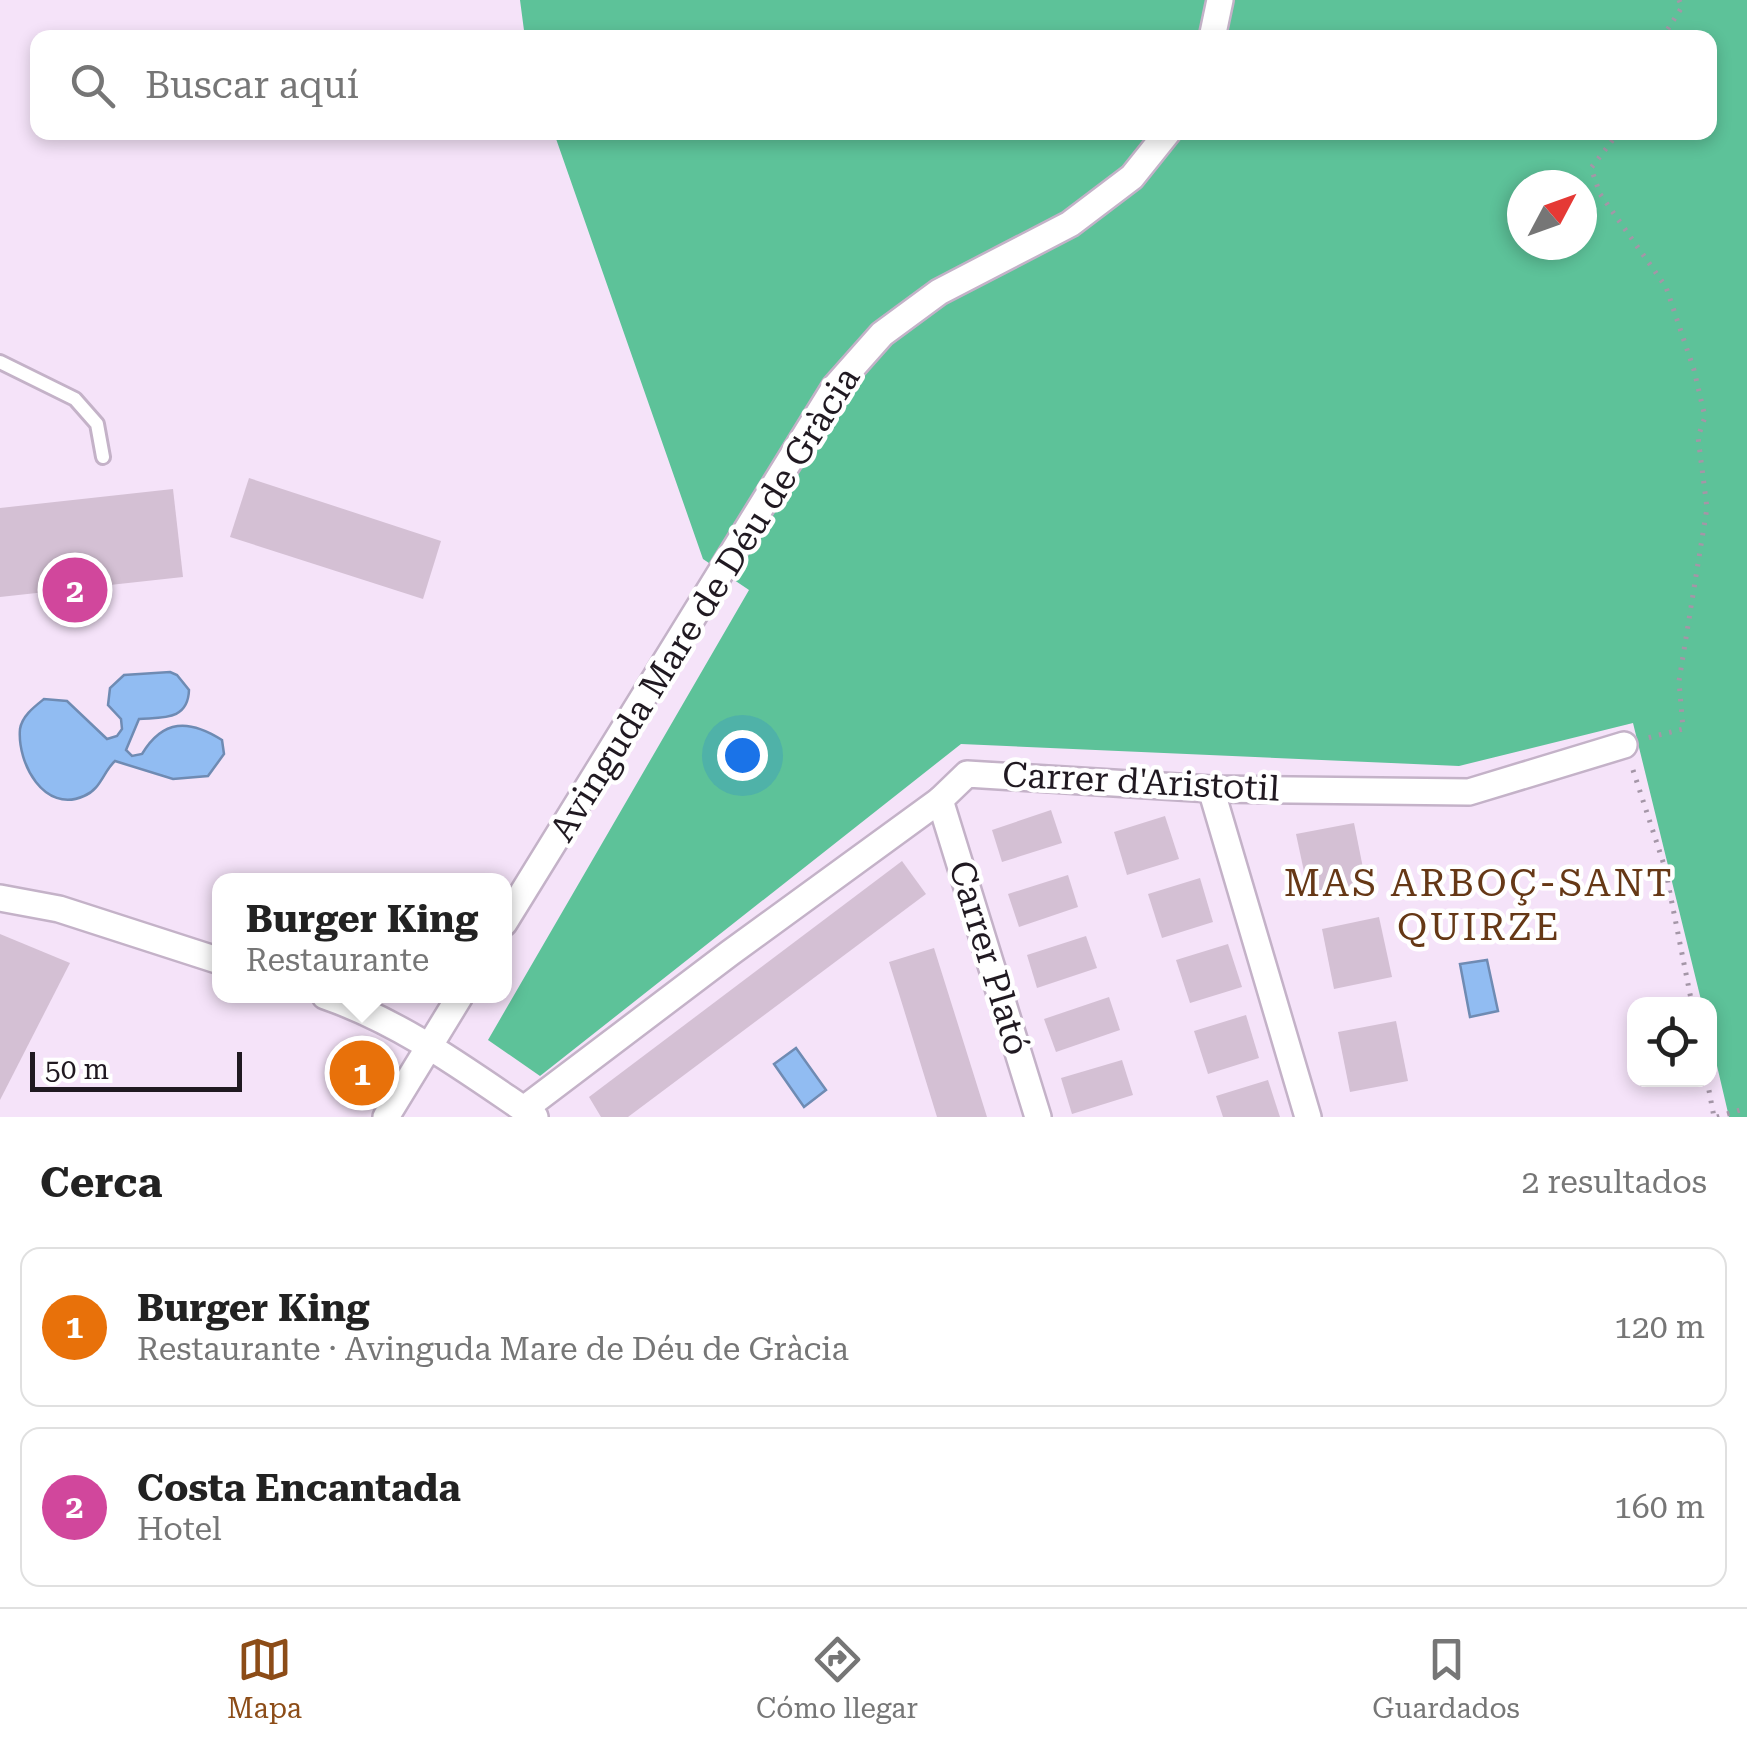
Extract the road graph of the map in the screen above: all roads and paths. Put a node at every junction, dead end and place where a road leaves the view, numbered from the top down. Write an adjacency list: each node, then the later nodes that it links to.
1 (1220, 0): 3 (street)
2 (1679, 0): 4 (path)
3 (1214, 30)
4 (1667, 30)
5 (1162, 140): 13 (street, Avinguda Mare de Déu de Gràcia)
6 (1613, 140): 9 (path)
7 (0, 362): 8 (lane)
8 (103, 456)
9 (1624, 744): 10 (street, Carrer d'Aristotil); 15 (path)
10 (1211, 789): 11 (street, Carrer d'Aristotil); 24 (street)
11 (940, 800): 21 (street, Carrer d'Aristotil); 23 (street, Carrer Plató)
12 (0, 898): 14 (street)
13 (512, 911)
14 (212, 958)
15 (1691, 997)
16 (342, 1003): 18 (street)
17 (456, 1003): 18 (street)
18 (430, 1044): 21 (street); 22 (street)
19 (1709, 1087): 25 (path)
20 (1747, 1108): 25 (path)
21 (529, 1113)
22 (386, 1117)
23 (1038, 1117)
24 (1308, 1117)
25 (1716, 1117)

